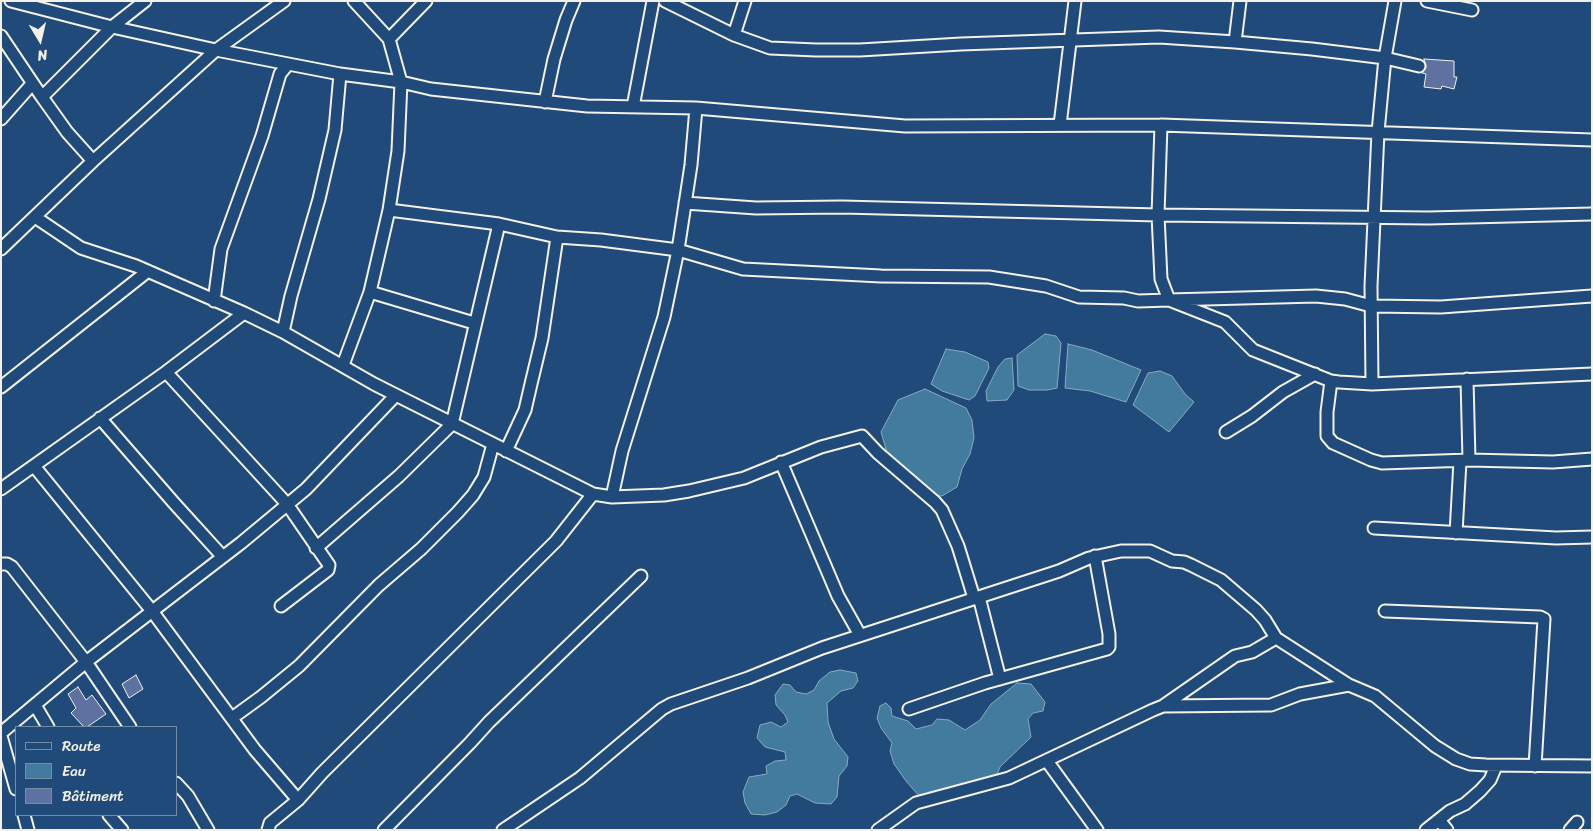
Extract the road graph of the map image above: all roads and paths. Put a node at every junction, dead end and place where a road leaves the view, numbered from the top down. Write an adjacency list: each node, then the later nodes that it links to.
1 (11, 1): 15 (street)
2 (145, 1): 15 (street)
3 (284, 1): 21 (street)
4 (354, 1): 18 (street)
5 (426, 1): 18 (street)
6 (574, 1): 29 (street)
7 (653, 1): 30 (street)
8 (665, 1): 16 (street)
9 (745, 1): 16 (street)
10 (1075, 1): 19 (street)
11 (1240, 1): 20 (street)
12 (1395, 1): 22 (street)
13 (1427, 1): 14 (street)
14 (1472, 10)
15 (112, 27): 21 (street); 28 (street)
16 (734, 35): 19 (street)
17 (2, 39): 27 (street)
18 (389, 39): 26 (street)
19 (1069, 40): 20 (street); 33 (street)
20 (1235, 42): 22 (street)
21 (216, 50): 23 (street); 37 (street)
22 (1385, 58): 24 (street); 35 (street)
23 (288, 64): 25 (street); 51 (street)
24 (1419, 66)
25 (340, 74): 26 (street); 56 (street)
26 (401, 82): 29 (street); 39 (street)
27 (32, 84): 28 (street); 32 (street)
28 (42, 98): 37 (street)
29 (546, 102): 30 (street)
30 (633, 107): 31 (street)
31 (696, 108): 33 (street); 38 (street)
32 (1, 119)
33 (1060, 125): 34 (street)
34 (1161, 125): 35 (street); 41 (street)
35 (1378, 132): 36 (street); 42 (street)
36 (1592, 140)
37 (94, 161): 43 (street)
38 (685, 203): 41 (street); 47 (street)
39 (388, 210): 44 (street); 49 (street)
40 (1592, 214): 42 (street)
41 (1158, 215): 42 (street); 52 (street)
42 (1375, 216): 53 (street)
43 (34, 217): 46 (street); 48 (street)
44 (499, 224): 45 (street); 55 (street)
45 (558, 237): 47 (street); 70 (street)
46 (1, 249)
47 (678, 250): 52 (street); 77 (street)
48 (148, 271): 51 (street); 64 (street)
49 (370, 292): 55 (street); 57 (street)
50 (1592, 296): 53 (street)
51 (214, 300): 54 (street)
52 (1169, 300): 53 (street); 59 (street)
53 (1371, 306): 63 (street)
54 (244, 313): 56 (street); 58 (street)
55 (474, 323): 67 (street)
56 (283, 332): 57 (street)
57 (343, 365): 65 (street)
58 (166, 372): 66 (street); 78 (street)
59 (1315, 374): 62 (street); 68 (street)
60 (1592, 374): 61 (street)
61 (1467, 379): 63 (street); 72 (street)
62 (1331, 381): 63 (street); 72 (street)
63 (1372, 384)
64 (1, 387)
65 (396, 395): 67 (street); 78 (street)
66 (100, 418): 74 (street); 84 (street)
67 (452, 424): 69 (street); 82 (street)
68 (1226, 432)
69 (494, 444): 70 (street); 99 (street)
70 (506, 451): 76 (street)
71 (1592, 459): 72 (street)
72 (1464, 460): 80 (street)
73 (781, 462): 77 (street); 87 (street); 91 (street)
74 (34, 466): 75 (street); 89 (street)
75 (1, 489)
76 (593, 494): 77 (street); 109 (street)
77 (612, 497)
78 (287, 504): 82 (street); 84 (street)
79 (1374, 528): 80 (street)
80 (1456, 534): 81 (street)
81 (1592, 537)
82 (316, 548): 88 (street)
83 (1095, 556): 87 (street); 92 (street); 94 (street)
84 (223, 557): 89 (street)
85 (1, 564): 93 (street)
86 (641, 576): 117 (street)
87 (977, 598): 91 (street); 94 (street)
88 (281, 606)
89 (152, 611): 93 (street); 99 (street)
90 (1385, 611): 105 (street)
91 (860, 635): 118 (street)
92 (1276, 638): 95 (street); 97 (street)
93 (86, 662): 96 (street); 101 (street)
94 (1000, 678): 98 (street)
95 (1349, 685): 97 (street); 104 (street)
96 (35, 705): 100 (street); 102 (street)
97 (1163, 706): 103 (street)
98 (910, 709)
99 (232, 718): 109 (street)
100 (47, 726)
101 (129, 726)
102 (1, 735): 107 (street)
103 (1047, 761): 119 (street); 120 (street)
104 (1496, 766): 105 (street); 112 (street)
105 (1535, 766): 106 (street)
106 (1592, 766)
107 (15, 785)
108 (178, 785): 115 (street)
109 (298, 800): 116 (street)
110 (24, 816): 113 (street)
111 (110, 816): 114 (street)
112 (1438, 820): 121 (street); 122 (street)
113 (28, 830)
114 (122, 830)
115 (208, 830)
116 (268, 830)
117 (384, 830)
118 (503, 830)
119 (878, 830)
120 (1097, 830)
121 (1426, 830)
122 (1447, 830)

